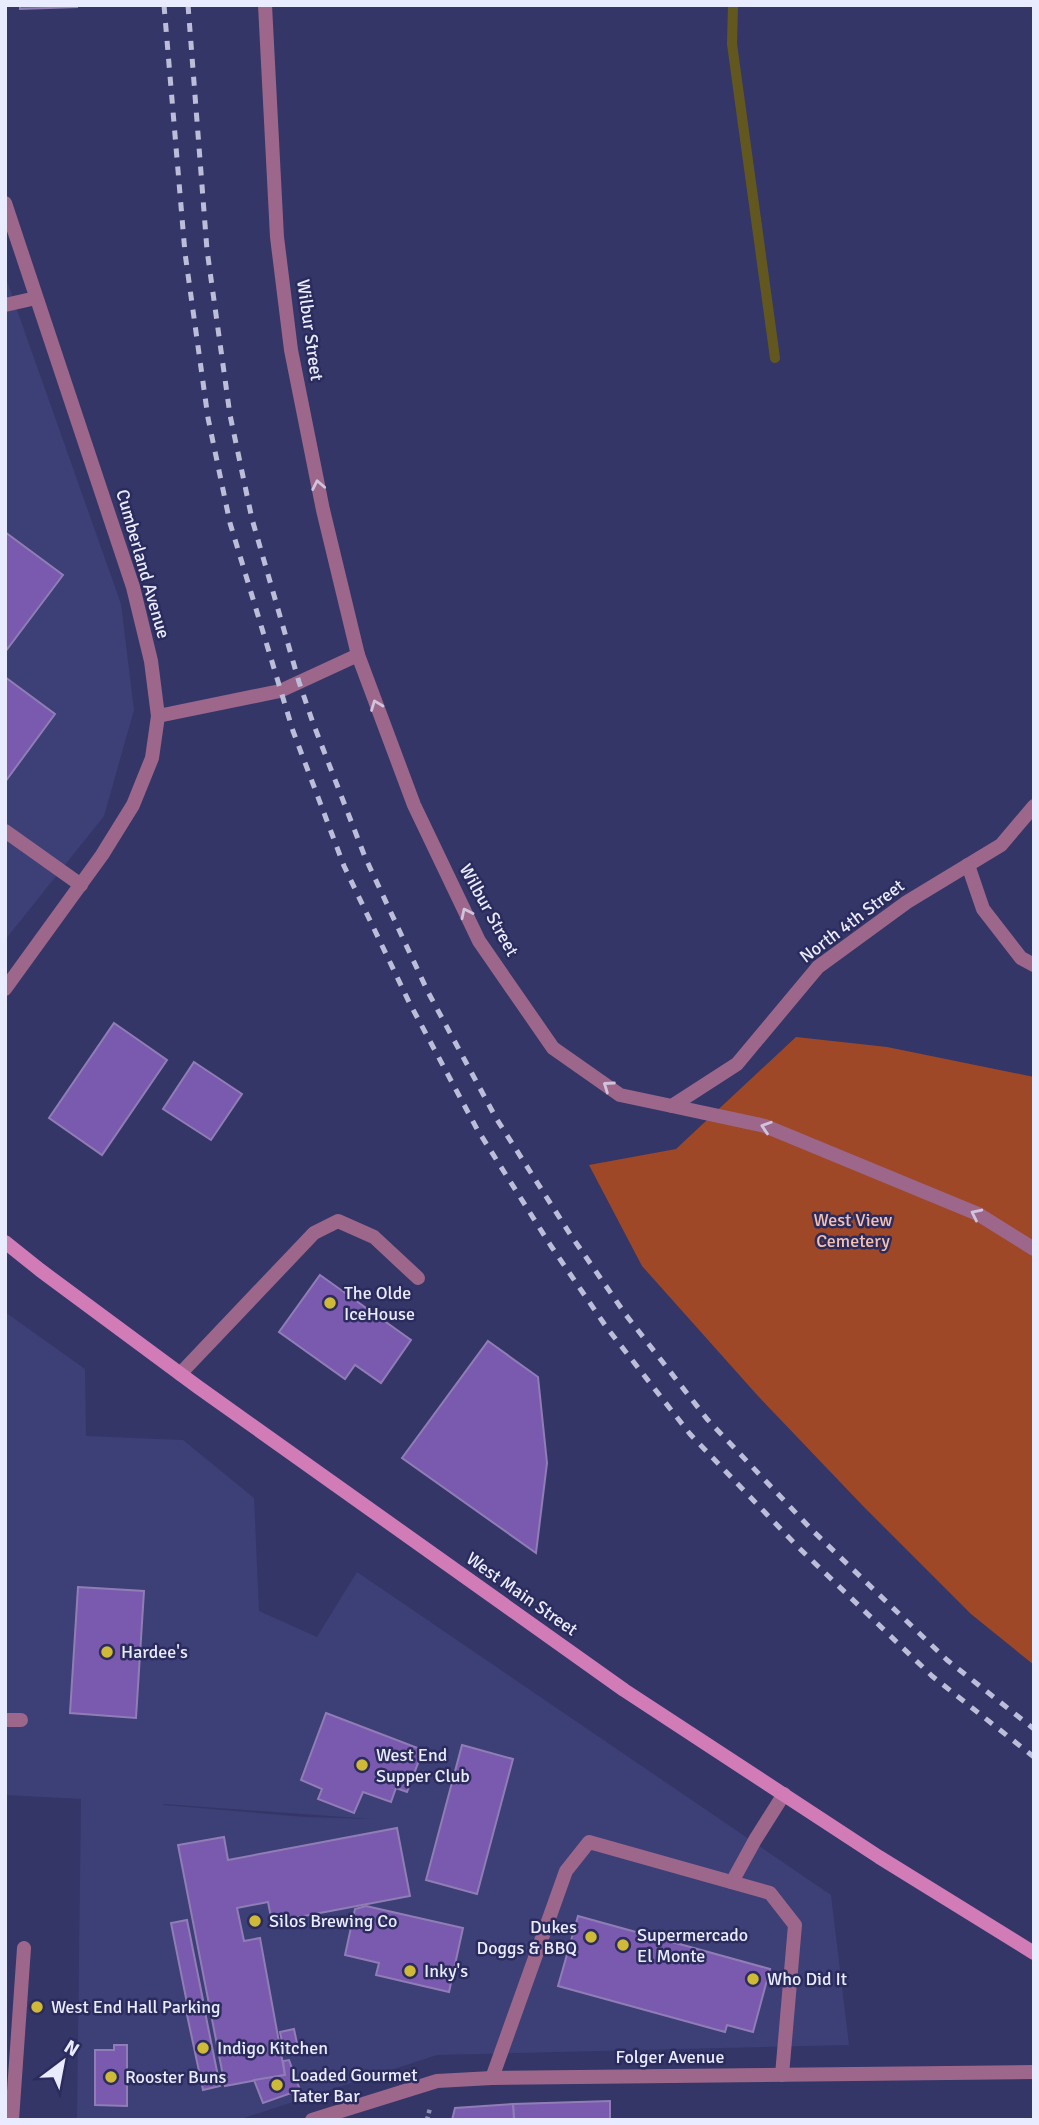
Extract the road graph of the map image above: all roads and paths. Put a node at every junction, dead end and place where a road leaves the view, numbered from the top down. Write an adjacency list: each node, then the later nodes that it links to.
1 (265, 5): 5 (street, Wilbur Street, one-way to 1)
2 (5, 203): 3 (street, Cumberland Avenue)
3 (36, 298): 4 (street); 6 (street, Cumberland Avenue)
4 (5, 305)
5 (358, 655): 6 (street); 13 (street, Wilbur Street, one-way to 5)
6 (158, 716): 10 (street, Cumberland Avenue)
7 (1034, 806): 9 (street, North 4th Street)
8 (5, 831): 10 (street)
9 (968, 865): 11 (street); 13 (street, North 4th Street)
10 (81, 885): 12 (street, Cumberland Avenue)
11 (1034, 965)
12 (5, 989)
13 (672, 1106): 15 (street, Wilbur Street, one-way to 13)
14 (5, 1241): 17 (main road, West Main Street)
15 (1034, 1249)
16 (418, 1279): 17 (street)
17 (180, 1374): 20 (main road, West Main Street)
18 (5, 1720): 19 (street)
19 (21, 1720)
20 (784, 1794): 21 (street); 23 (main road, West Main Street)
21 (732, 1882): 25 (street); 26 (street)
22 (24, 1948): 28 (street)
23 (1034, 1953)
24 (1034, 2073): 25 (street, Folger Avenue)
25 (782, 2076): 26 (street, Folger Avenue)
26 (492, 2078): 29 (street, Folger Avenue)
27 (430, 2108): 30 (path)
28 (12, 2120)
29 (312, 2120)
30 (427, 2120)

